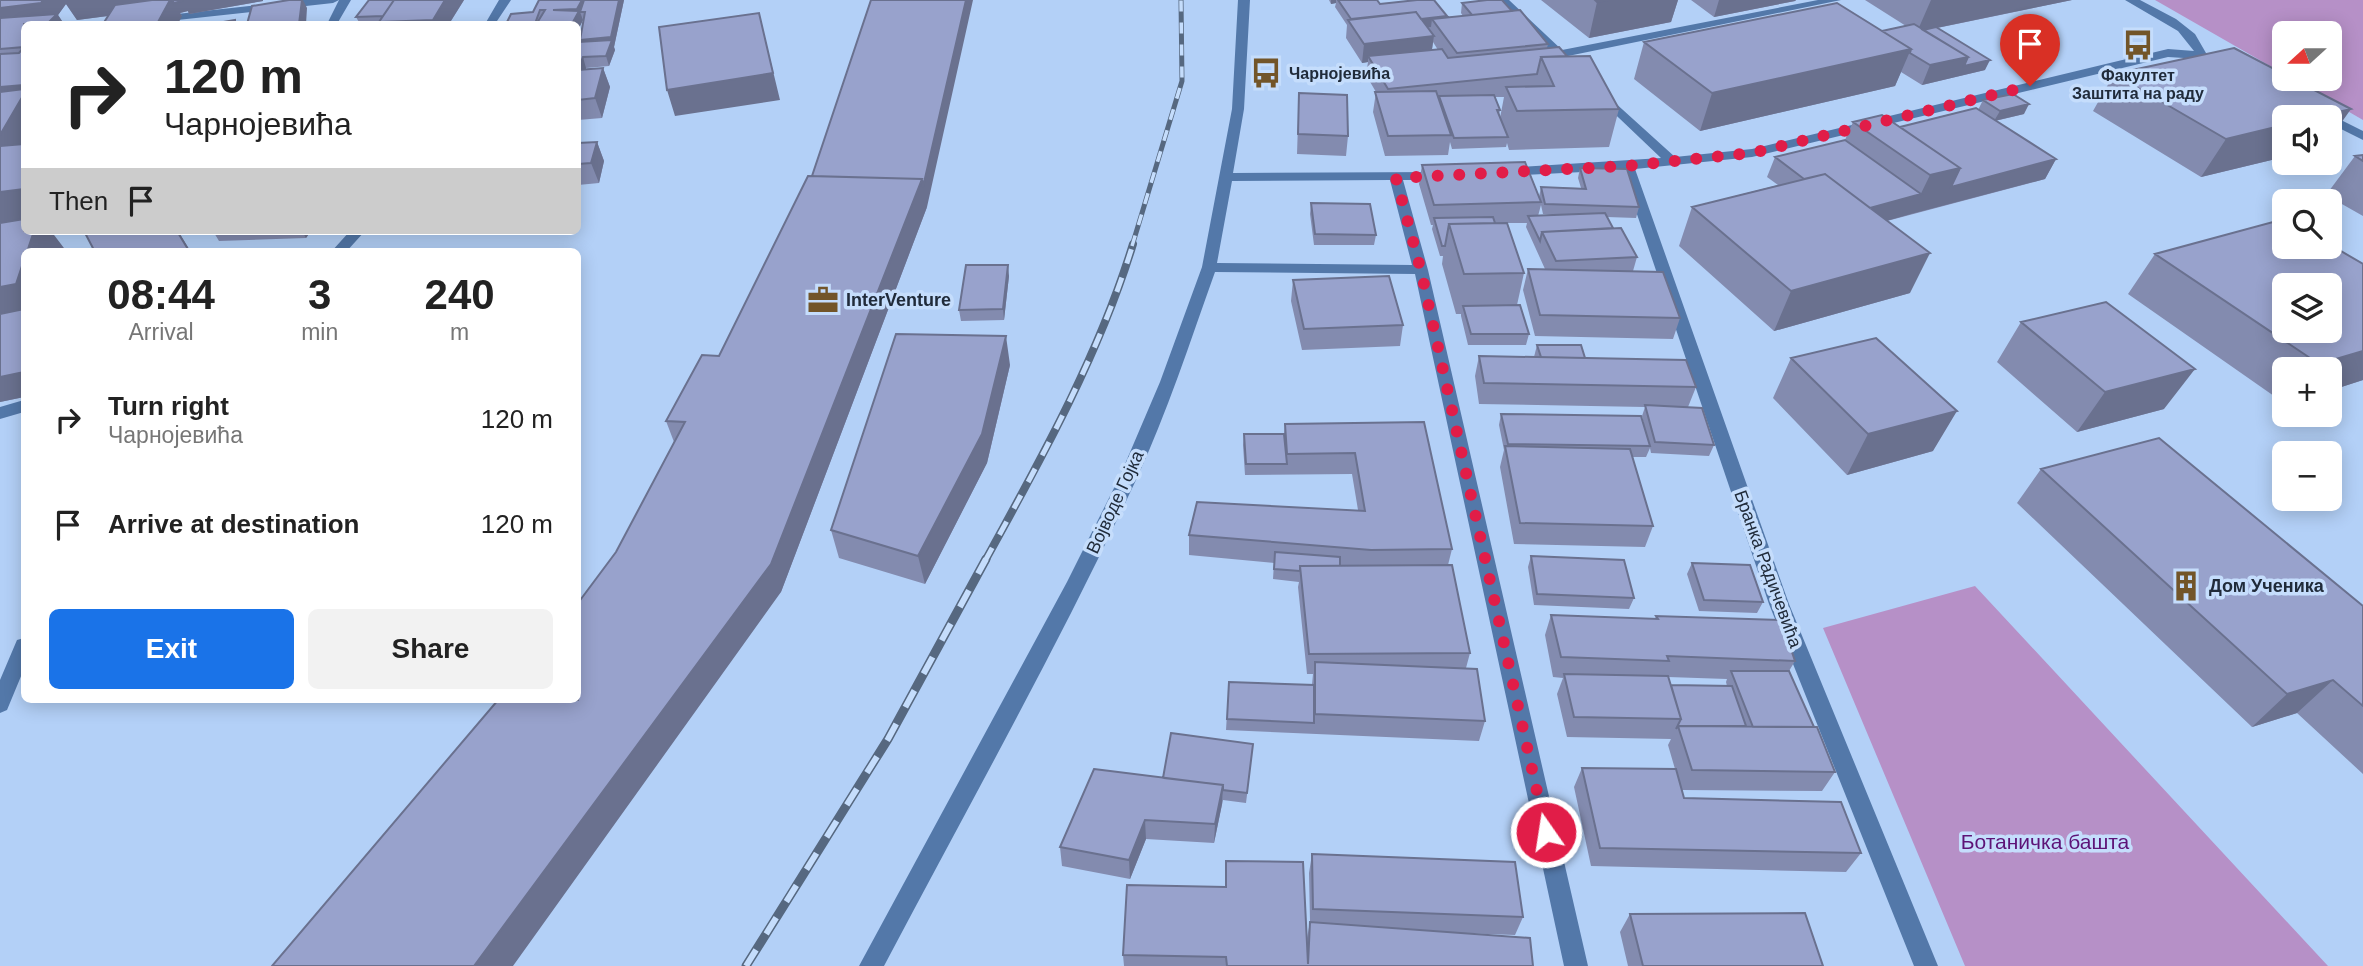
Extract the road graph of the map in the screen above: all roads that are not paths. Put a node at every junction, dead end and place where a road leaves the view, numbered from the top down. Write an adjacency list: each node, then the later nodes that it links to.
1 (333, 0): 8 (street)
2 (345, 0): 9 (street)
3 (505, 0): 10 (street)
4 (1244, 0): 22 (street, Војводе Гојка)
5 (1503, 0): 11 (street)
6 (1835, 0): 11 (street)
7 (2130, 0): 12 (street)
8 (144, 20)
9 (334, 21)
10 (492, 21)
11 (1559, 54): 14 (street)
12 (2201, 55): 13 (street); 18 (street)
13 (2235, 67)
14 (1575, 69)
15 (1594, 87): 18 (street)
16 (2342, 124): 17 (street)
17 (2363, 136)
18 (1671, 161): 19 (street)
19 (1627, 166): 20 (street); 34 (street, Бранка Радичевића)
20 (1491, 173)
21 (1464, 174): 23 (street)
22 (1226, 177): 23 (street); 26 (street, Војводе Гојка)
23 (1396, 178): 27 (street)
24 (354, 235): 25 (street)
25 (342, 248)
26 (1209, 267): 27 (street); 32 (street, Војводе Гојка)
27 (1421, 271): 33 (street)
28 (21, 407): 29 (street)
29 (0, 413)
30 (21, 653): 31 (street)
31 (0, 704)
32 (871, 966)
33 (1576, 966)
34 (1926, 966)

